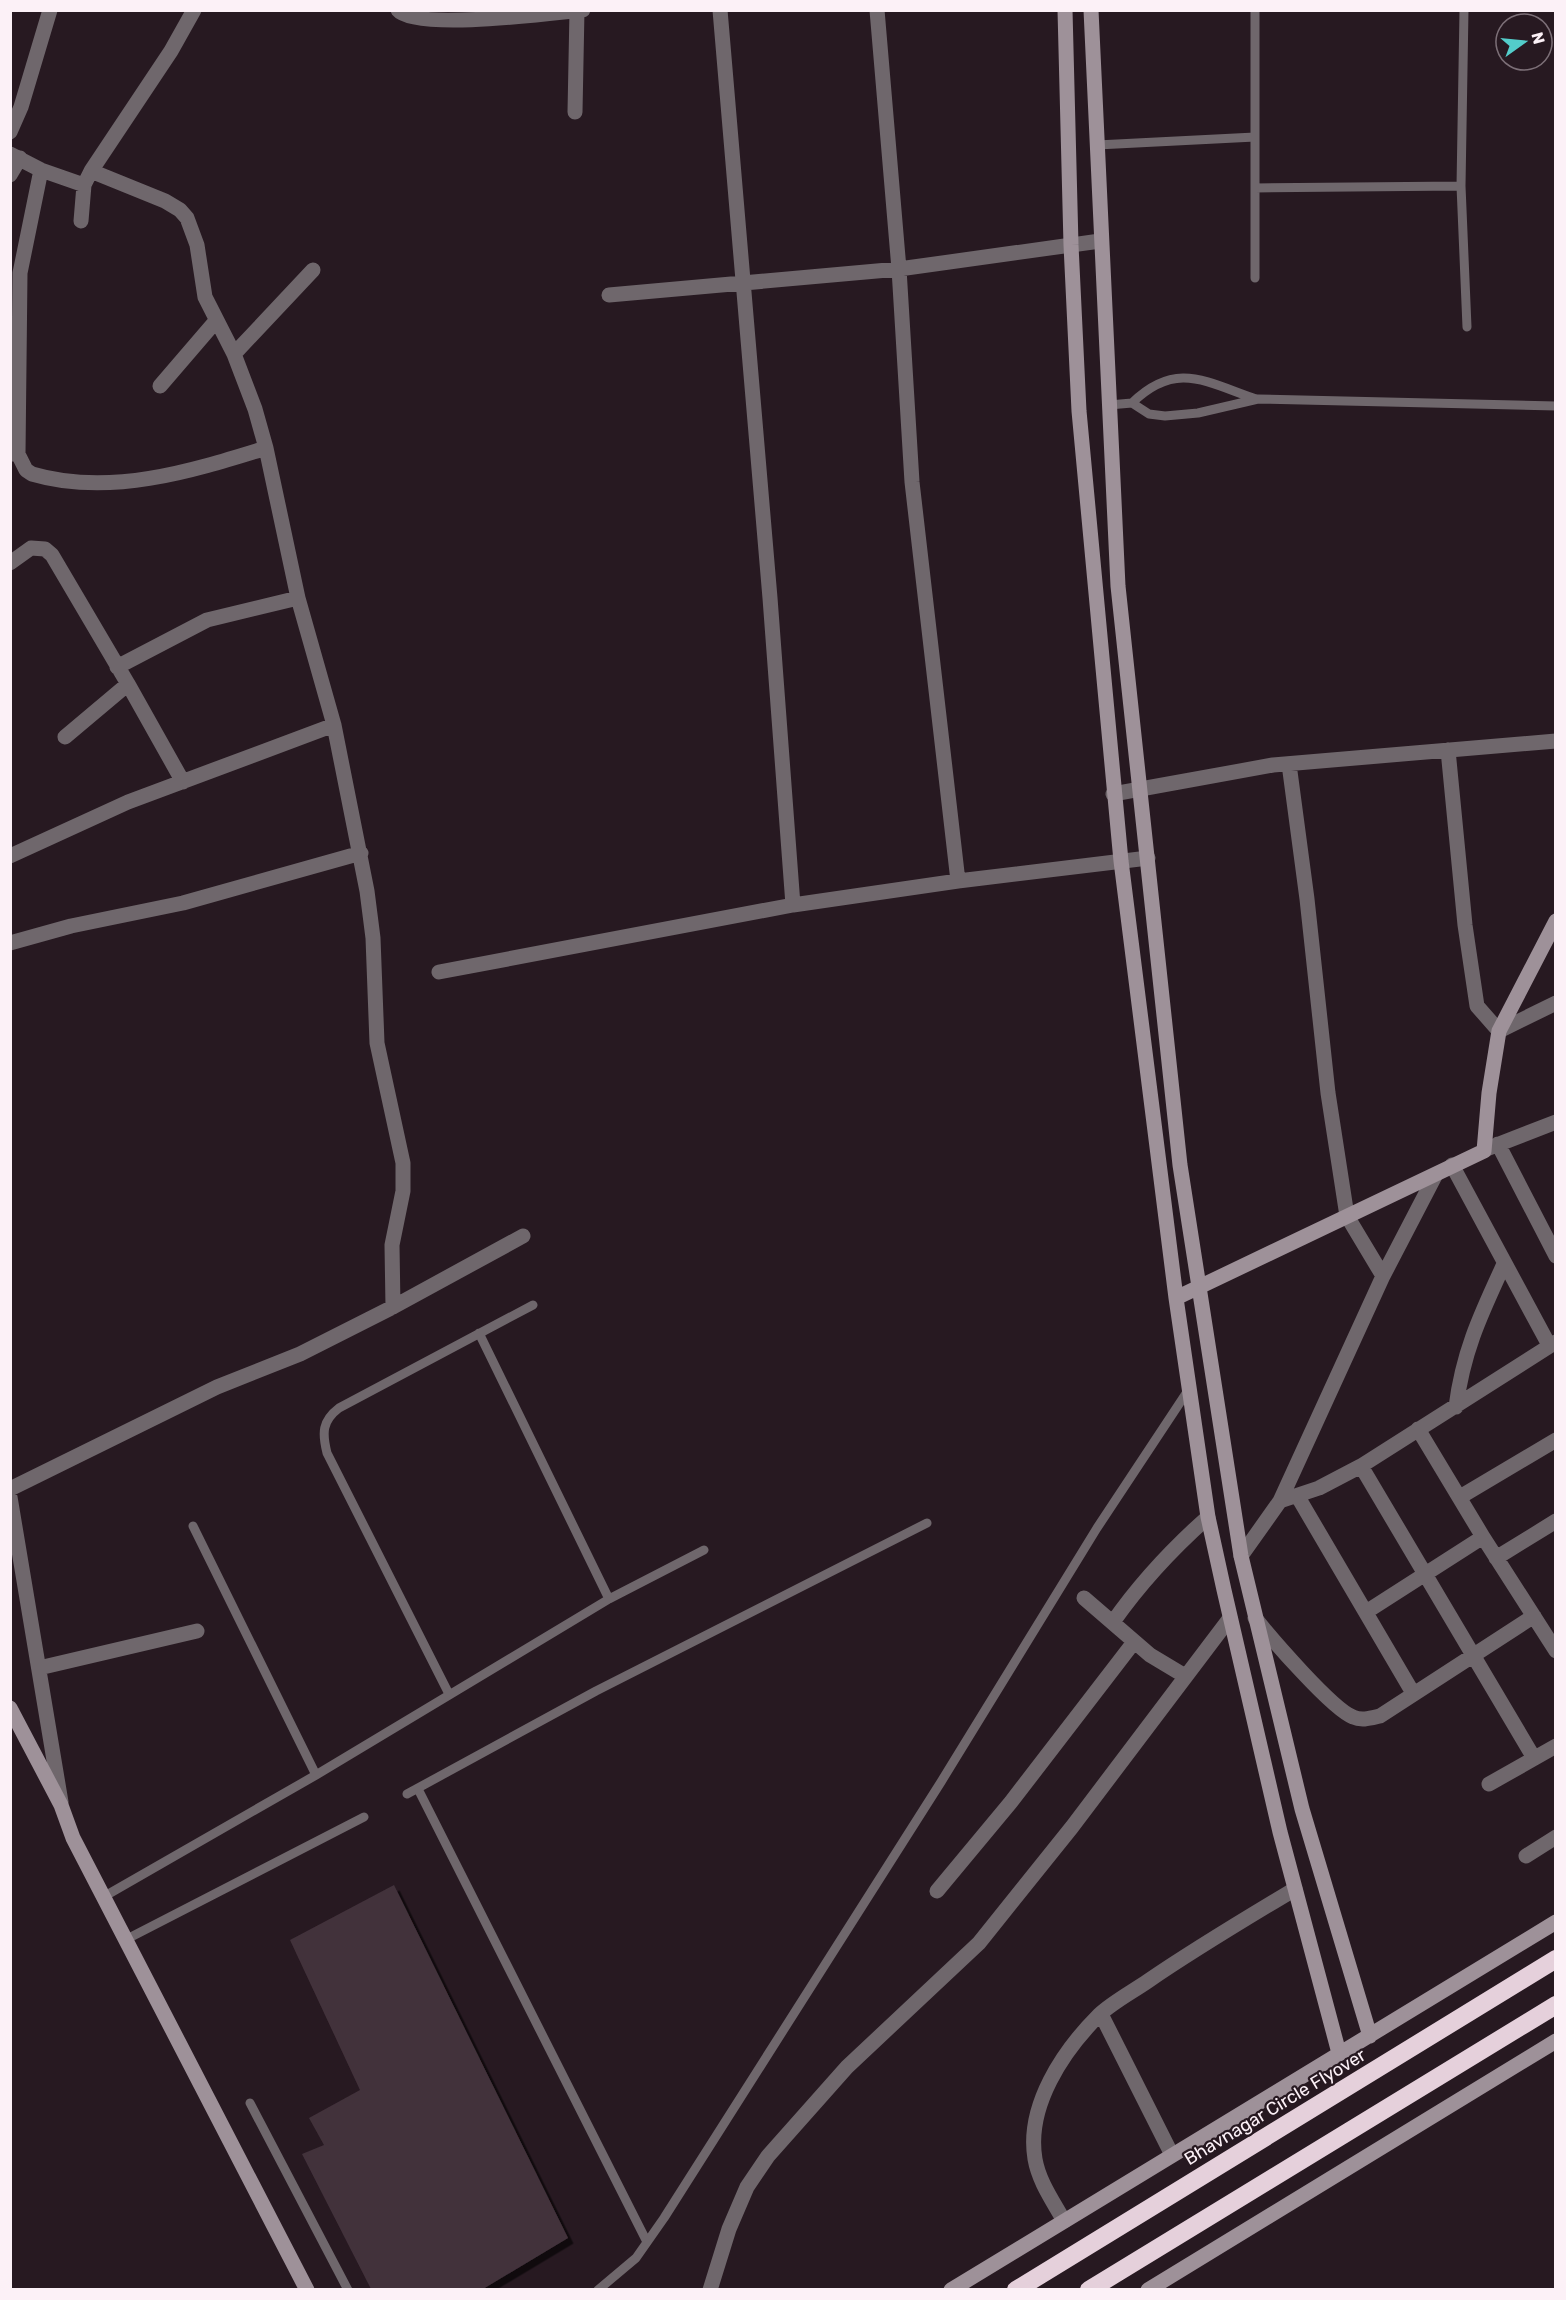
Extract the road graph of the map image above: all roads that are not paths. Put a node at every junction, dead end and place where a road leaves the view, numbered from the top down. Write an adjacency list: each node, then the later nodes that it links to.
1 (50, 10): 13 (street)
2 (194, 10): 18 (street)
3 (398, 10): 11 (street)
4 (583, 10): 11 (street)
5 (720, 10): 29 (street)
6 (877, 10): 26 (street)
7 (1065, 10): 25 (street)
8 (1091, 10): 15 (street)
9 (1255, 10): 14 (lane)
10 (1464, 10): 21 (lane)
11 (577, 11): 12 (street)
12 (575, 112)
13 (10, 132)
14 (1255, 137): 15 (lane); 22 (lane)
15 (1097, 145): 24 (street)
16 (15, 156): 17 (street); 19 (street)
17 (41, 170): 20 (street); 40 (street)
18 (91, 171): 20 (street); 31 (street)
19 (10, 175)
20 (84, 185): 23 (street)
21 (1461, 186): 22 (lane); 32 (lane)
22 (1255, 188): 28 (lane)
23 (81, 221)
24 (1100, 240): 25 (street); 37 (street)
25 (1071, 245): 26 (street); 52 (street)
26 (899, 269): 29 (street); 57 (street)
27 (313, 270): 33 (street)
28 (1255, 278)
29 (743, 282): 30 (street); 58 (street)
30 (609, 295)
31 (215, 322): 33 (street); 34 (street)
32 (1467, 327)
33 (234, 354): 39 (street)
34 (160, 386)
35 (1258, 399): 36 (lane); 36 (lane); 38 (lane)
36 (1132, 403): 37 (lane)
37 (1109, 405): 51 (street)
38 (1556, 406)
39 (266, 448): 40 (street); 42 (street)
40 (14, 454)
41 (10, 562): 43 (street)
42 (298, 598): 43 (street); 45 (street)
43 (117, 667): 44 (street)
44 (128, 684): 46 (street); 50 (street)
45 (334, 725): 50 (street); 53 (street)
46 (66, 737)
47 (1556, 741): 48 (street)
48 (1449, 750): 49 (street); 63 (street)
49 (1289, 764): 51 (street); 69 (street)
50 (183, 782): 54 (street)
51 (1141, 789): 52 (street); 55 (street)
52 (1113, 794): 56 (street)
53 (361, 853): 60 (street); 77 (street)
54 (10, 856)
55 (1148, 858): 56 (street); 74 (street)
56 (1121, 861): 57 (street); 75 (street)
57 (958, 881): 58 (street)
58 (793, 905): 61 (street)
59 (1556, 921): 63 (street)
60 (10, 943)
61 (439, 972)
62 (1556, 1003): 63 (street)
63 (1498, 1031): 66 (street)
64 (1556, 1122): 65 (street)
65 (1498, 1144): 66 (street); 71 (street)
66 (1484, 1151): 67 (street)
67 (1452, 1165): 68 (street); 72 (street)
68 (1435, 1176): 69 (street); 73 (street)
69 (1347, 1216): 73 (street); 74 (street)
70 (523, 1236): 77 (street)
71 (1556, 1256)
72 (1504, 1264): 79 (street); 81 (street)
73 (1383, 1276): 89 (street)
74 (1199, 1287): 75 (street); 96 (street)
75 (1176, 1298): 80 (street)
76 (533, 1305): 78 (lane)
77 (393, 1307): 85 (street)
78 (479, 1333): 100 (lane); 113 (lane)
79 (1552, 1344): 81 (street)
80 (1189, 1389): 90 (street); 139 (lane)
81 (1456, 1407): 82 (street)
82 (1418, 1429): 84 (street); 88 (street)
83 (1556, 1440): 88 (street)
84 (1361, 1466): 87 (street); 98 (street)
85 (10, 1489)
86 (10, 1497): 110 (street)
87 (1298, 1497): 89 (street); 101 (street)
88 (1460, 1497): 94 (street)
89 (1280, 1502): 96 (street)
90 (1208, 1517): 103 (street); 105 (street)
91 (1556, 1521): 97 (street)
92 (927, 1523): 119 (lane)
93 (193, 1526): 117 (lane)
94 (1483, 1537): 97 (street); 98 (street)
95 (704, 1550): 100 (lane)
96 (1241, 1556): 104 (street)
97 (1497, 1558): 102 (street)
98 (1424, 1575): 101 (street); 109 (street)
99 (1084, 1598): 105 (street)
100 (609, 1599): 113 (lane)
101 (1366, 1612): 112 (street)
102 (1534, 1616): 108 (street); 109 (street)
103 (1230, 1618): 111 (street); 125 (street)
104 (1255, 1618): 112 (street); 133 (street)
105 (1113, 1622): 107 (street)
106 (197, 1631): 110 (street)
107 (1134, 1642): 111 (street); 126 (street)
108 (1556, 1651)
109 (1471, 1654): 112 (street); 116 (street)
110 (39, 1668): 121 (street)
111 (1185, 1676): 143 (street)
112 (1413, 1693)
113 (449, 1694): 117 (lane)
114 (10, 1708): 121 (street)
115 (1556, 1746): 116 (street)
116 (1534, 1758): 118 (street)
117 (316, 1775): 127 (lane)
118 (1489, 1784)
119 (418, 1789): 120 (lane); 139 (lane)
120 (407, 1794)
121 (61, 1805): 127 (street)
122 (364, 1816): 129 (lane)
123 (1556, 1837): 124 (street)
124 (1526, 1856)
125 (1295, 1889): 132 (street); 135 (street)
126 (937, 1891)
127 (105, 1896): 129 (street)
128 (1556, 1922): 133 (street)
129 (127, 1939): 140 (street)
130 (1556, 1959): 145 (highway, Bhavnagar Circle Flyover)
131 (1556, 2005): 146 (highway)
132 (1101, 2014): 137 (street); 138 (street)
133 (1370, 2036): 135 (street)
134 (1556, 2042): 147 (street)
135 (1340, 2053): 137 (street)
136 (250, 2103): 141 (lane)
137 (1172, 2155): 138 (street)
138 (1064, 2221): 144 (street)
139 (647, 2242): 142 (lane)
140 (308, 2289)
141 (348, 2289)
142 (598, 2289)
143 (710, 2289)
144 (951, 2289)
145 (1016, 2289)
146 (1089, 2289)
147 (1148, 2289)

